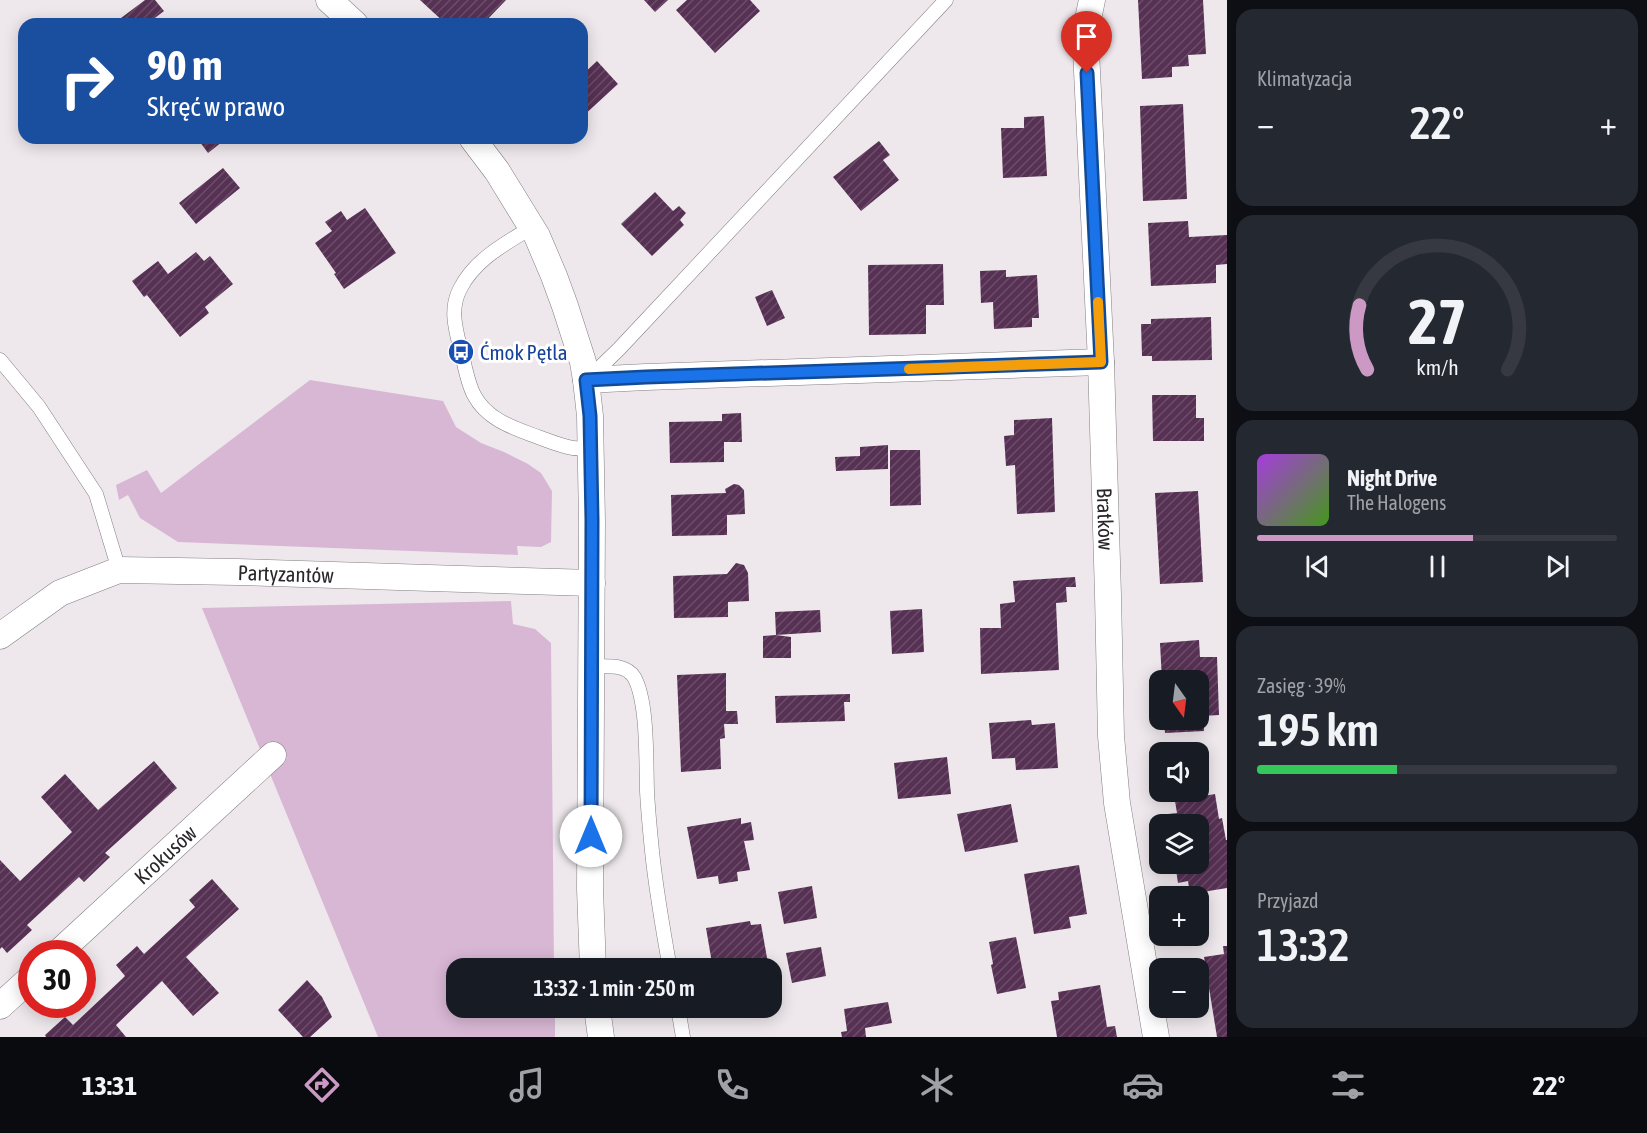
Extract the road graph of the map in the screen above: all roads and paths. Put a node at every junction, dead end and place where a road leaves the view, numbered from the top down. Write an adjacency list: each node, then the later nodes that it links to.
1 (329, 0): 4 (street)
2 (946, 0): 9 (lane)
3 (1092, 0): 8 (street, Bratków)
4 (348, 18)
5 (477, 144): 6 (street)
6 (532, 227): 9 (street); 10 (lane)
7 (0, 360): 11 (lane)
8 (1101, 362): 9 (street); 25 (street, Bratków)
9 (586, 380): 10 (street)
10 (591, 448): 12 (street)
11 (119, 570): 12 (street, Partyzantów); 13 (street, Partyzantów)
12 (592, 584): 14 (street)
13 (0, 636)
14 (591, 666): 17 (street); 18 (lane)
15 (273, 754): 16 (street, Krokusów)
16 (72, 940)
17 (593, 958)
18 (668, 958)
19 (18, 990): 20 (street)
20 (0, 1006)
21 (598, 1018): 23 (street)
22 (680, 1018): 24 (lane)
23 (601, 1037)
24 (683, 1037)
25 (1156, 1037)

